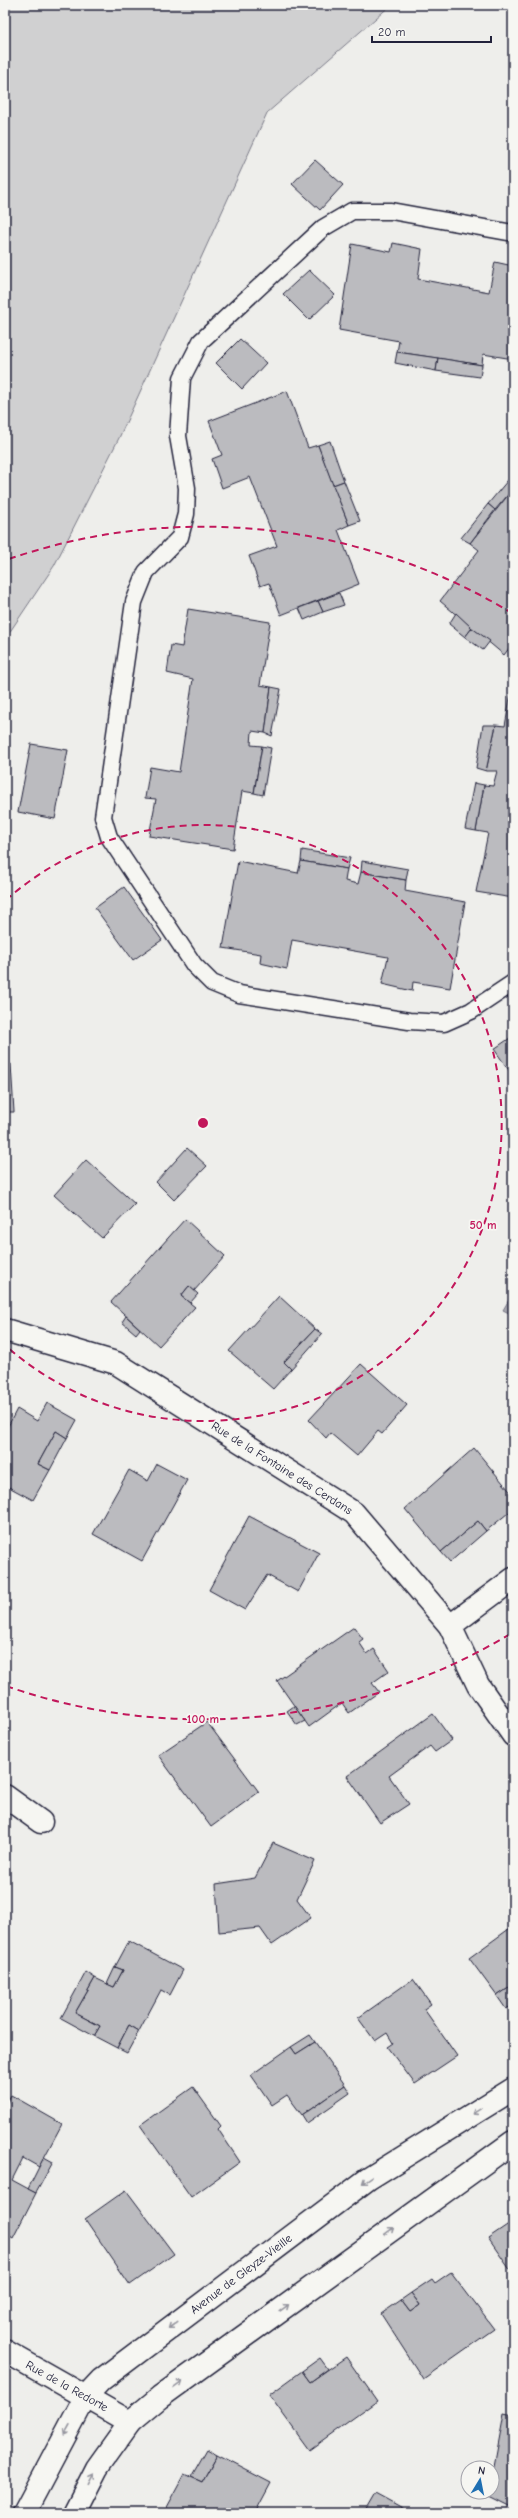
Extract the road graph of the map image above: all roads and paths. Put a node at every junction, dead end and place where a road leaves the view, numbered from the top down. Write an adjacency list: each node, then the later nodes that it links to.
1 (513, 233): 2 (lane)
2 (513, 983)
3 (5, 1330): 5 (street, Rue de la Fontaine des Cerdans)
4 (513, 1580): 5 (street)
5 (450, 1626): 6 (street, Rue de la Fontaine des Cerdans)
6 (513, 1735)
7 (5, 1796): 8 (street)
8 (41, 1822)
9 (513, 2089): 12 (street, Avenue de Gleyze-Vieille, one-way to 12)
10 (513, 2142): 13 (street, one-way to 10)
11 (5, 2351): 12 (street, Rue de la Redorte)
12 (86, 2396): 13 (street, Rue de la Redorte); 14 (street, Avenue de Gleyze-Vieille, one-way to 14)
13 (130, 2422): 15 (street, one-way to 13)
14 (24, 2513)
15 (74, 2513)

